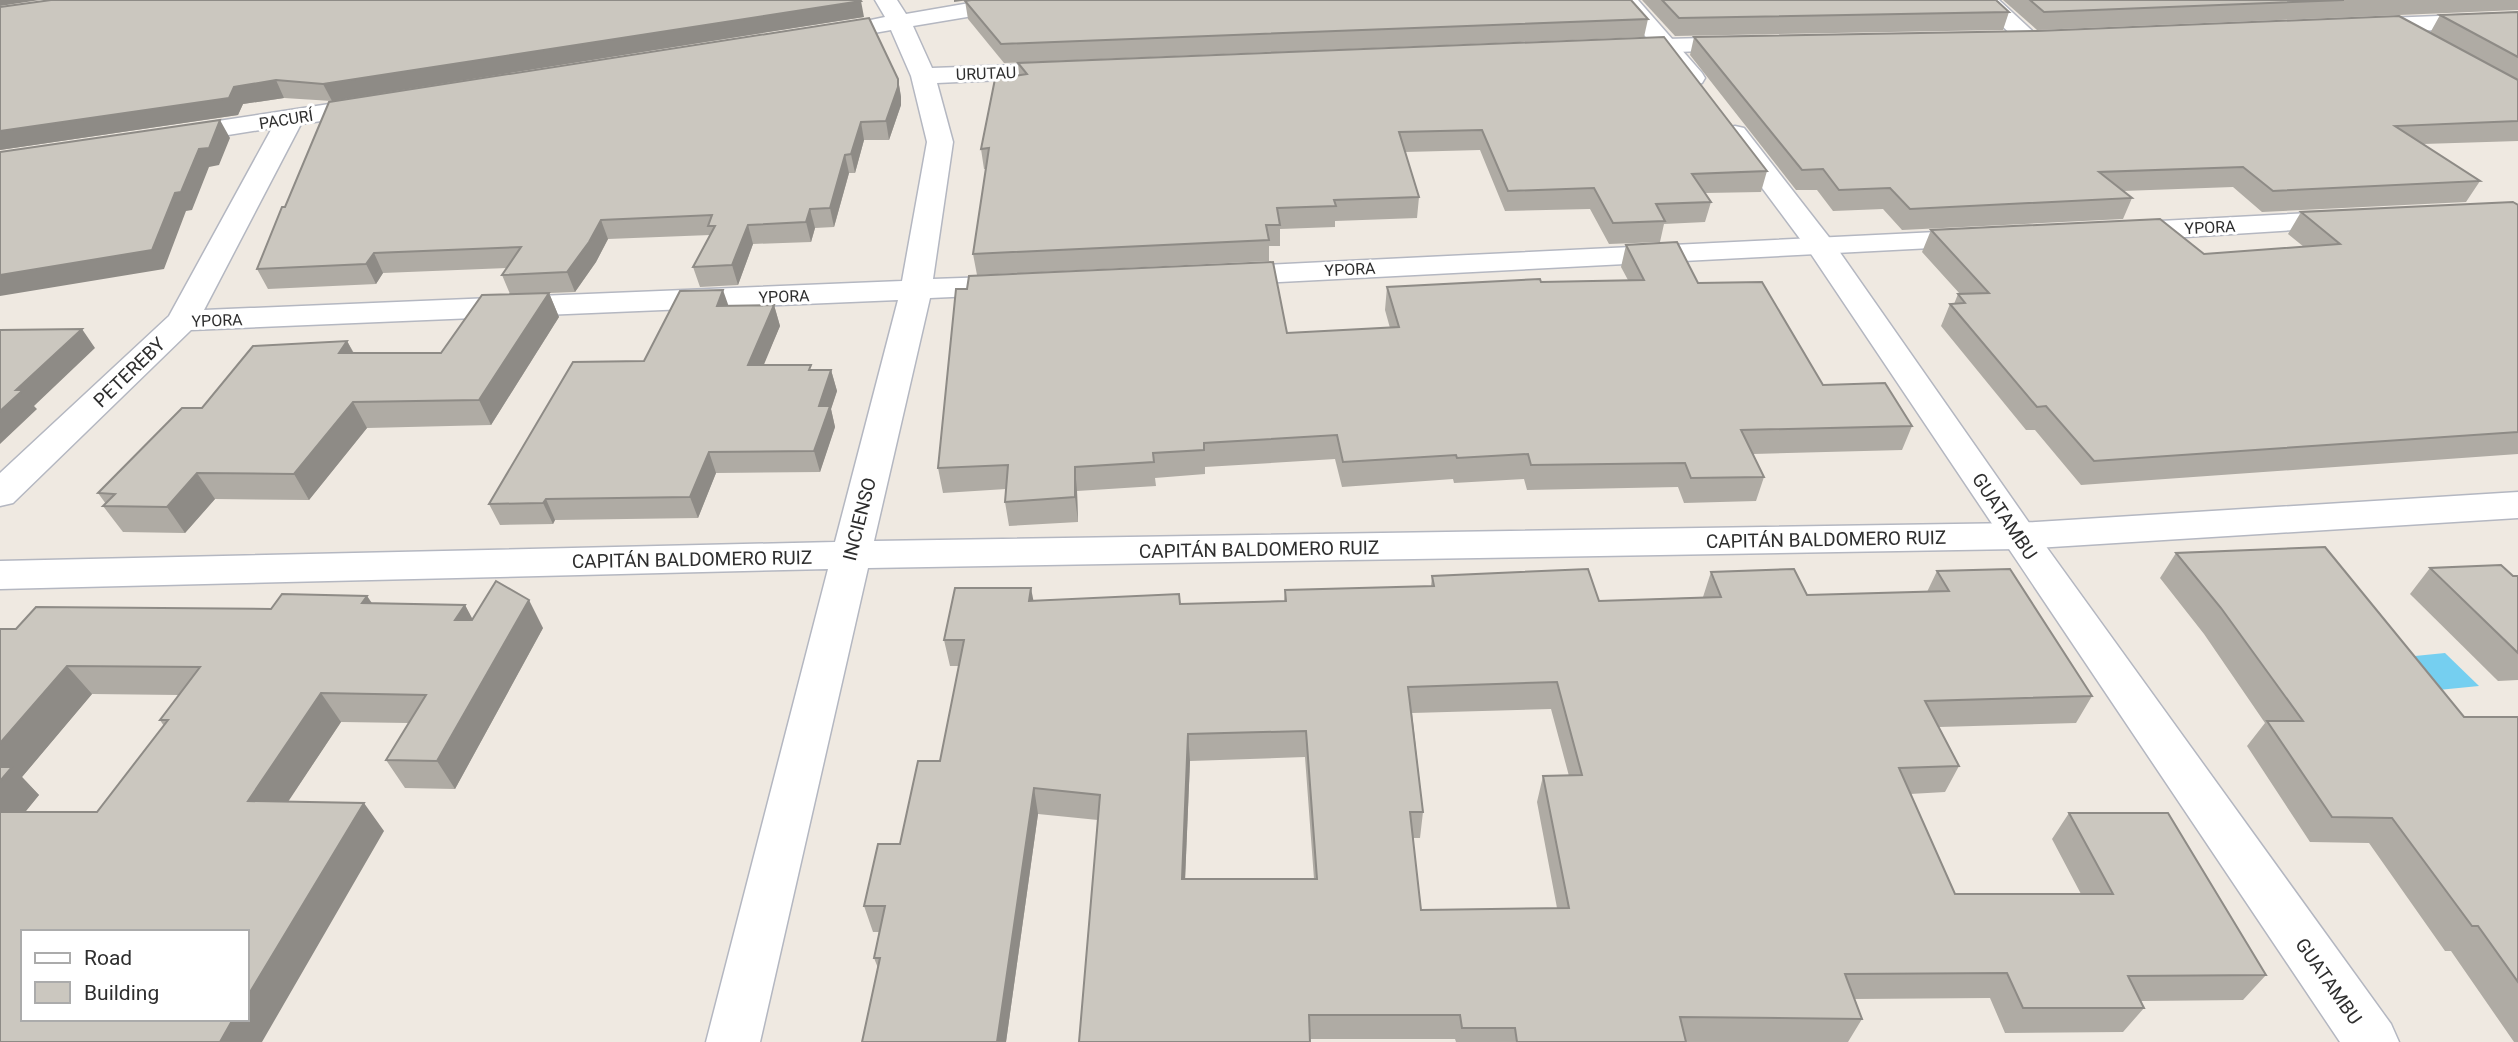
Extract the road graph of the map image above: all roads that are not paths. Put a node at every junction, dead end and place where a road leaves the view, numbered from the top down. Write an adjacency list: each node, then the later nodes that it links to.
1 (1027, 0): 5 (street)
2 (1626, 0): 15 (street, GUATAMBU)
3 (1986, 0): 12 (street)
4 (2358, 6): 7 (street)
5 (893, 11): 9 (street); 18 (street, INCIENSO)
6 (2518, 20): 7 (street)
7 (2392, 25): 8 (street); 14 (street)
8 (2337, 27)
9 (844, 30)
10 (2057, 39): 12 (street)
11 (2002, 40): 12 (street)
12 (2029, 40)
13 (1766, 44): 15 (street)
14 (2427, 44)
15 (1668, 46): 16 (street); 25 (street, GUATAMBU)
16 (1599, 48)
17 (1088, 69): 18 (street, URUTAU)
18 (923, 76): 28 (street, INCIENSO)
19 (402, 101): 20 (street, PACURÍ)
20 (291, 118): 21 (street, PACURÍ); 29 (street, PETEREBY)
21 (146, 140)
22 (2379, 219): 23 (street, YPORA)
23 (2100, 233)
24 (2002, 237): 25 (street, YPORA)
25 (1821, 247): 26 (street, YPORA); 32 (street, GUATAMBU)
26 (1195, 277)
27 (1042, 284): 28 (street, YPORA)
28 (916, 290): 29 (street, YPORA); 33 (street, INCIENSO)
29 (182, 321): 30 (street, PETEREBY)
30 (0, 494)
31 (2518, 505): 32 (street, CAPITÁN BALDOMERO RUIZ)
32 (2018, 536): 33 (street, CAPITÁN BALDOMERO RUIZ); 36 (street, GUATAMBU)
33 (850, 555): 34 (street, CAPITÁN BALDOMERO RUIZ); 35 (street, INCIENSO)
34 (0, 575)
35 (733, 1042)
36 (2372, 1042)

